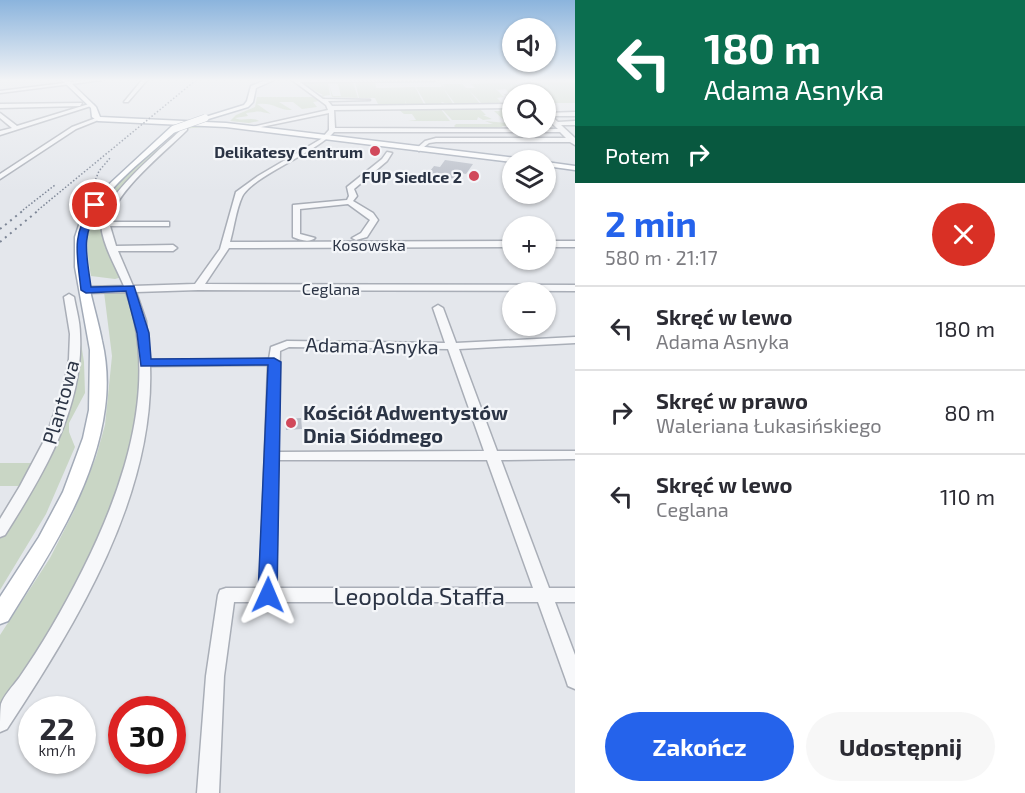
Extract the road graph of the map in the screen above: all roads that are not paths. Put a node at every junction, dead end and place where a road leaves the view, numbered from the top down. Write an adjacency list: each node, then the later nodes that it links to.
1 (6, 117): 14 (street)
2 (8, 117): 12 (street)
3 (52, 117): 12 (street)
4 (94, 117): 26 (street)
5 (104, 117): 13 (main road)
6 (208, 117): 13 (main road, bridge)
7 (301, 117): 15 (street)
8 (331, 117): 16 (street)
9 (575, 123): 10 (street)
10 (556, 124)
11 (556, 125): 17 (street)
12 (23, 126): 14 (street)
13 (178, 127): 15 (main road); 28 (street); 40 (main road)
14 (16, 128): 18 (street)
15 (254, 128): 19 (main road)
16 (332, 130): 17 (street); 19 (street)
17 (559, 130): 20 (street)
18 (0, 133)
19 (326, 137): 21 (main road); 34 (street)
20 (574, 141): 21 (street)
21 (419, 149): 23 (main road)
22 (389, 153): 27 (street)
23 (502, 158)
24 (556, 165): 25 (main road)
25 (575, 167)
26 (0, 177)
27 (349, 202): 30 (street); 30 (street)
28 (105, 224): 29 (street); 36 (street)
29 (166, 224)
30 (356, 241): 31 (street, Kosowska); 34 (street, Kosowska)
31 (502, 244)
32 (556, 244): 33 (street)
33 (575, 244)
34 (226, 245): 37 (street)
35 (173, 248): 36 (street)
36 (114, 249): 38 (street)
37 (198, 287): 38 (street, Ceglana); 39 (street, Ceglana)
38 (130, 288): 40 (street, Ceglana); 46 (street)
39 (575, 288)
40 (86, 290): 54 (main road)
41 (69, 297): 50 (street, Plantowa)
42 (438, 308): 44 (street)
43 (575, 340): 44 (street, Adama Asnyka)
44 (452, 346): 45 (street, Adama Asnyka); 47 (street)
45 (274, 362): 46 (street); 49 (street)
46 (146, 363): 56 (street)
47 (492, 455): 48 (street); 49 (street); 52 (street)
48 (575, 455)
49 (272, 456): 51 (street)
50 (0, 531)
51 (268, 595): 52 (street, Leopolda Staffa); 57 (street, Leopolda Staffa)
52 (544, 595): 53 (street, Leopolda Staffa); 55 (street)
53 (575, 595)
54 (0, 615)
55 (575, 680)
56 (0, 722)
57 (208, 793)

